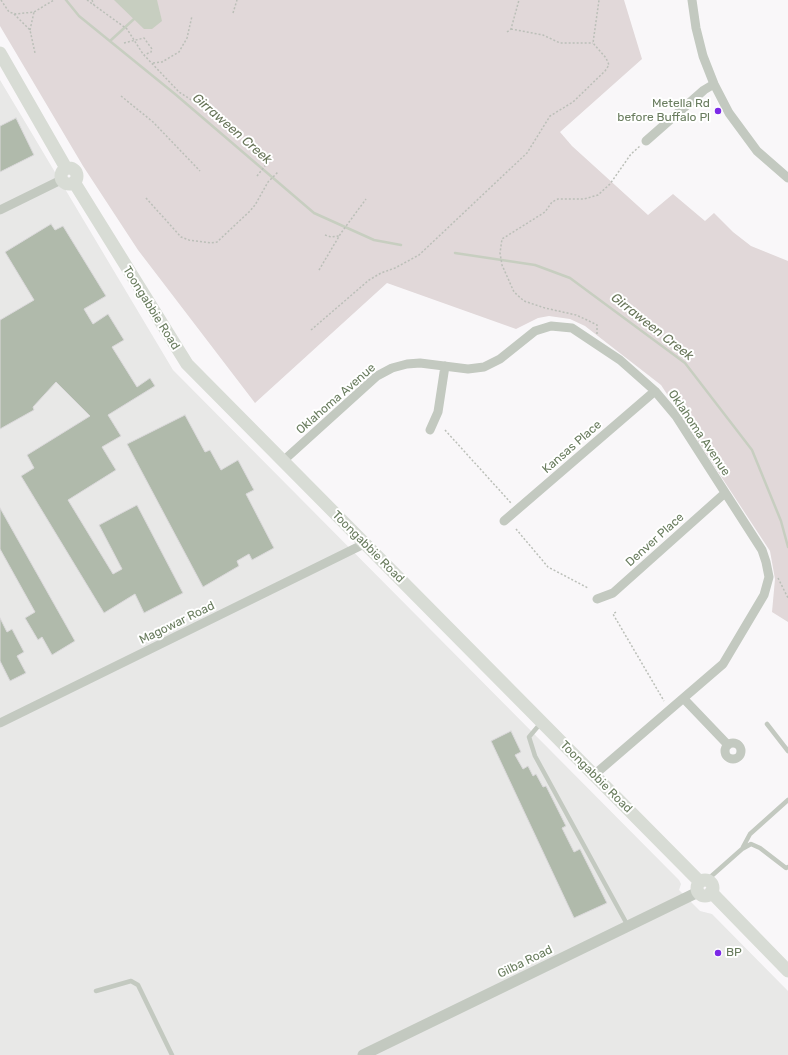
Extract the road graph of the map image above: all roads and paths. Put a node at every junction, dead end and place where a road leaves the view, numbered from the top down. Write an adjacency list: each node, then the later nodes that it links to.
1 (1, 0): 12 (path)
2 (54, 0): 10 (path)
3 (87, 0): 9 (path)
4 (92, 0): 9 (path)
5 (237, 0): 11 (path)
6 (519, 0): 14 (path)
7 (599, 0): 18 (path)
8 (692, 0): 24 (street)
9 (94, 5): 17 (path)
10 (34, 12): 12 (path); 15 (path)
11 (232, 13)
12 (14, 14): 15 (path)
13 (192, 16): 23 (path)
14 (511, 29): 16 (path); 18 (path)
15 (30, 30): 21 (path)
16 (507, 32)
17 (134, 40): 19 (path); 22 (path); 22 (path)
18 (592, 42): 40 (path)
19 (124, 43)
20 (0, 53): 32 (main road, Toongabbie Road)
21 (35, 53)
22 (144, 55): 23 (path)
23 (152, 63): 26 (path)
24 (714, 84): 27 (street); 33 (street)
25 (121, 96): 29 (path)
26 (210, 112)
27 (646, 141): 41 (path)
28 (268, 162): 31 (path)
29 (200, 170)
30 (278, 172): 34 (path)
31 (257, 176)
32 (67, 177): 36 (street); 46 (main road, Toongabbie Road)
33 (788, 178)
34 (146, 198)
35 (366, 199): 38 (path)
36 (0, 210)
37 (325, 235): 38 (path)
38 (339, 236): 39 (path)
39 (319, 270)
40 (311, 330)
41 (597, 344): 42 (street, Oklahoma Avenue); 43 (street, Oklahoma Avenue)
42 (445, 366): 44 (street); 46 (street, Oklahoma Avenue)
43 (655, 391): 47 (street, Oklahoma Avenue); 49 (street, Kansas Place)
44 (430, 430)
45 (445, 430): 48 (path)
46 (283, 461): 51 (main road, Toongabbie Road)
47 (725, 493): 53 (street, Denver Place); 55 (street, Oklahoma Avenue)
48 (513, 506)
49 (504, 521)
50 (516, 529): 52 (path)
51 (364, 544): 57 (main road, Toongabbie Road); 58 (street, Magowar Road)
52 (588, 588)
53 (597, 600)
54 (616, 612): 56 (path)
55 (684, 699): 60 (street); 62 (street, Oklahoma Avenue)
56 (664, 701)
57 (541, 722): 62 (main road, Toongabbie Road); 67 (lane)
58 (0, 723)
59 (767, 724): 61 (lane)
60 (728, 745)
61 (788, 751)
62 (594, 775): 66 (main road, Toongabbie Road)
63 (788, 800): 64 (lane)
64 (742, 849): 65 (lane); 66 (lane)
65 (788, 867)
66 (704, 887): 67 (street, Gilba Road); 68 (main road, Toongabbie Road)
67 (628, 927): 71 (street, Gilba Road)
68 (788, 971)
69 (96, 991): 70 (lane)
70 (172, 1055)
71 (363, 1055)

